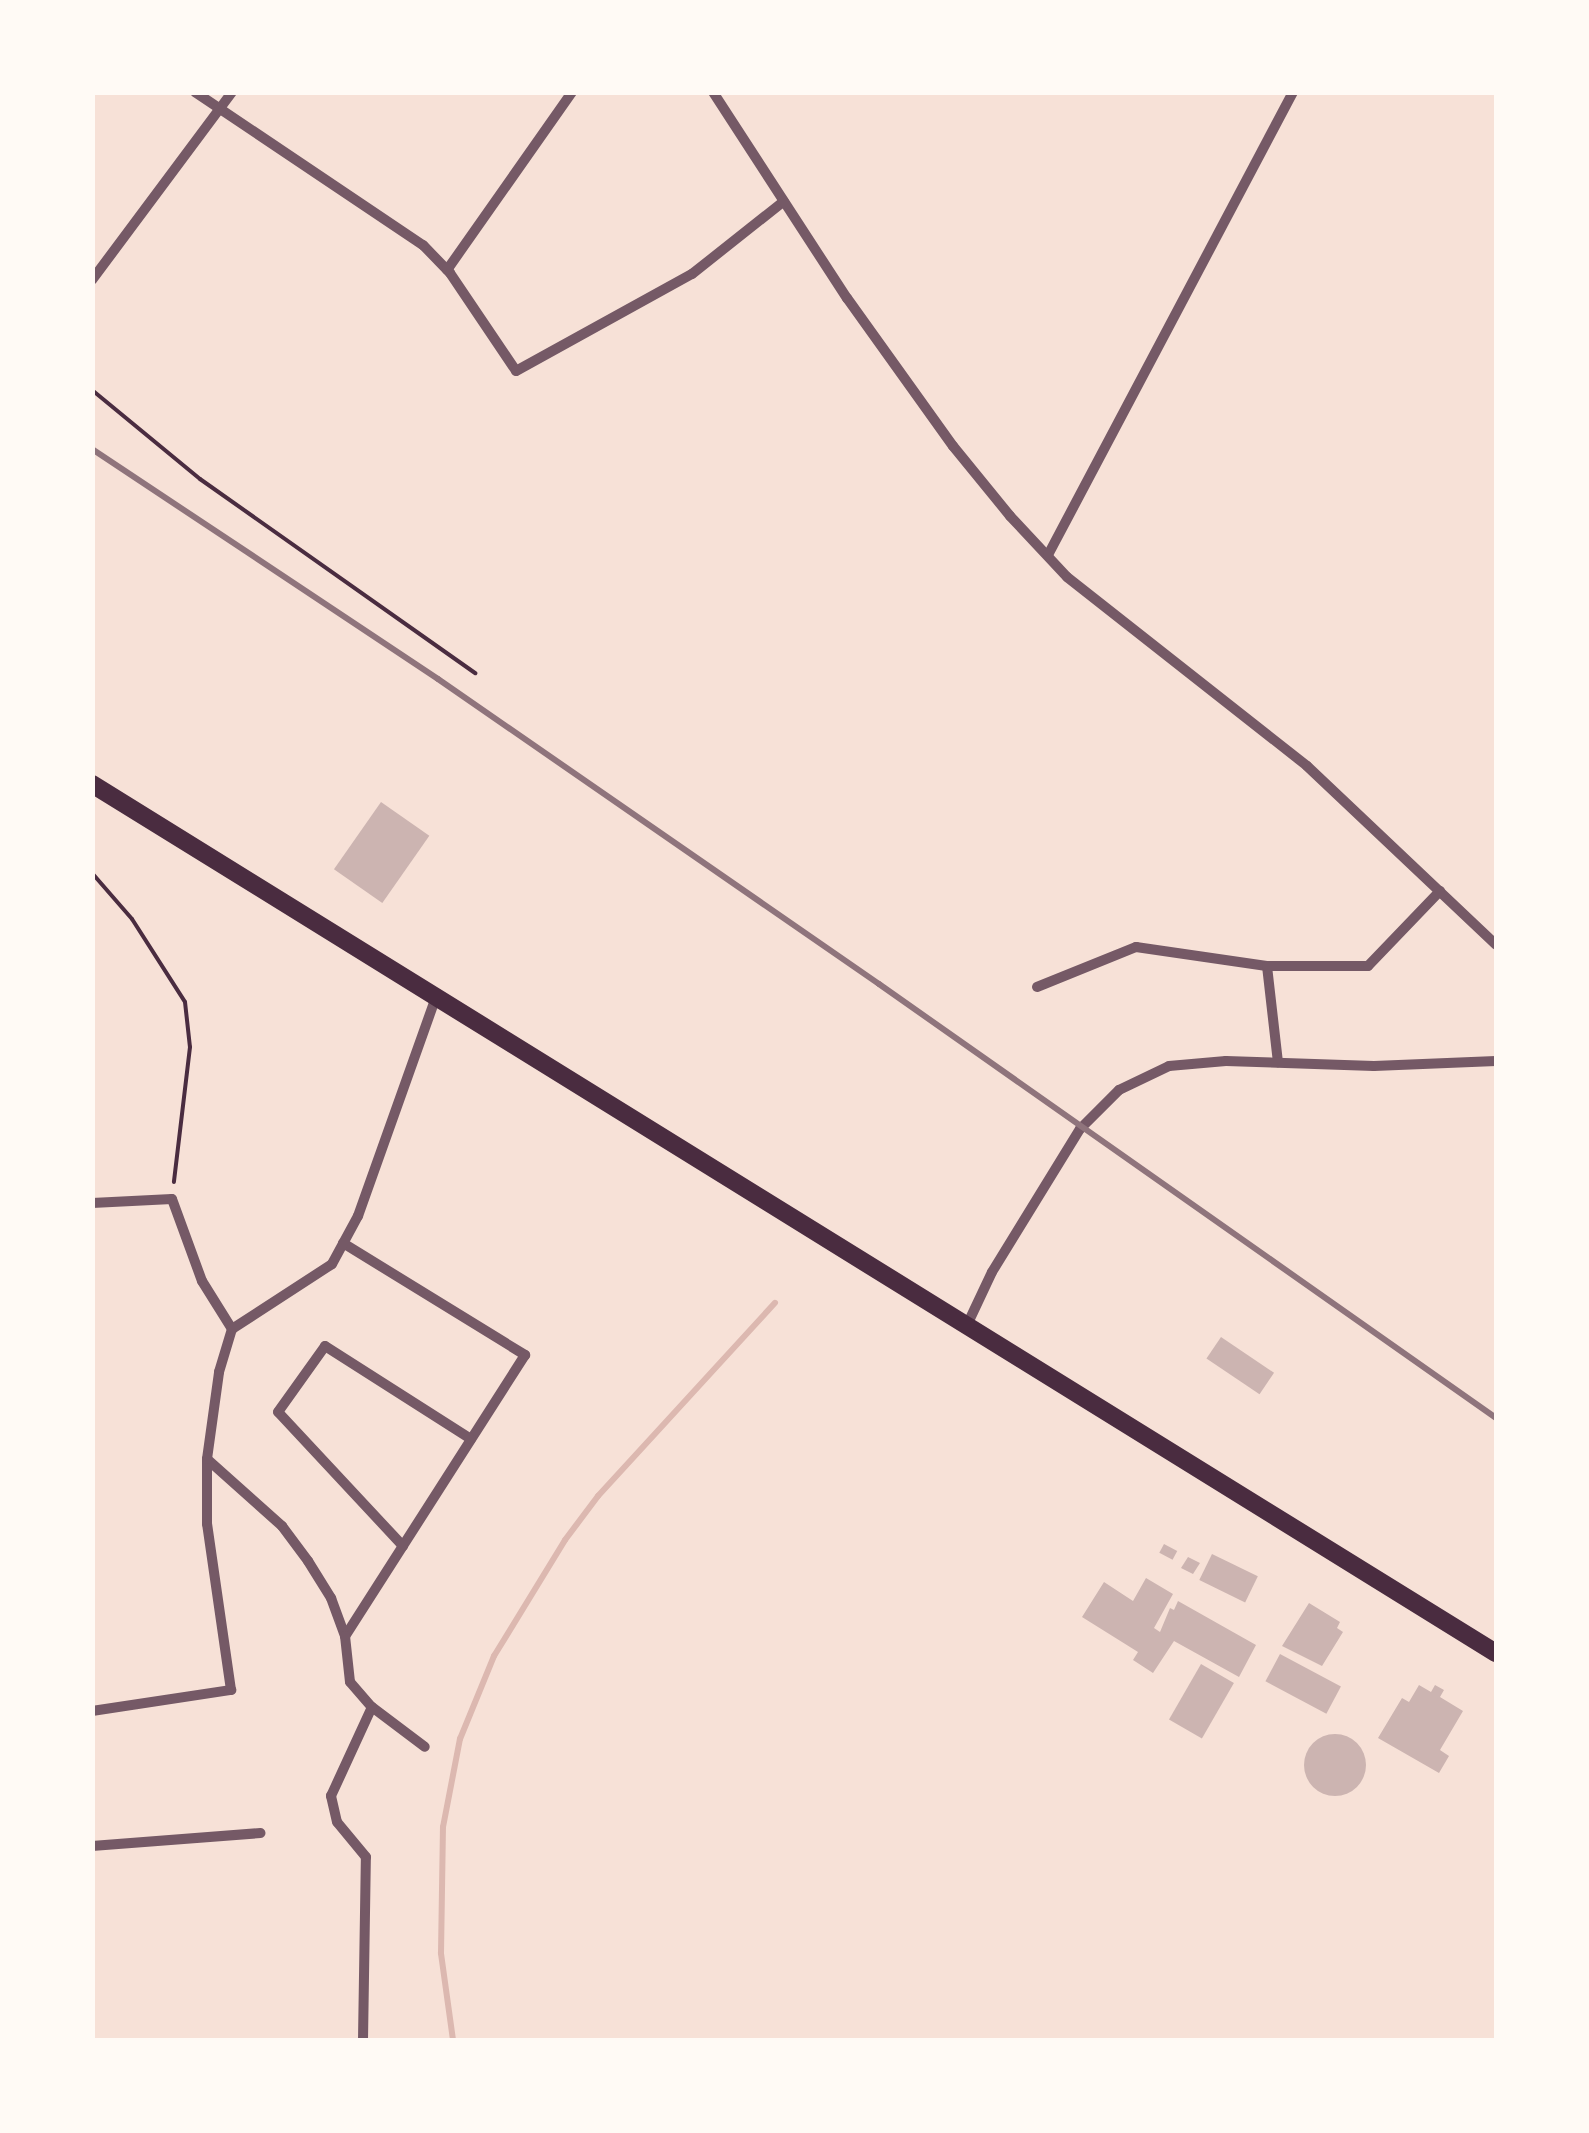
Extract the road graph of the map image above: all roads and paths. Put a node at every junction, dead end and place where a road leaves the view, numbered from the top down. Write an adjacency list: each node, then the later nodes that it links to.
1 (195, 92): 6 (street)
2 (232, 92): 6 (street)
3 (572, 92): 8 (street)
4 (713, 92): 7 (street)
5 (1293, 92): 11 (street)
6 (220, 110): 8 (street); 9 (street)
7 (784, 201): 8 (street); 11 (street)
8 (447, 270)
9 (92, 280)
10 (92, 390): 12 (path)
11 (1048, 556): 15 (street)
12 (475, 673)
13 (92, 784): 19 (highway)
14 (92, 873): 22 (path)
15 (1440, 891): 16 (street); 17 (street)
16 (1496, 945)
17 (1267, 966): 18 (street); 21 (street)
18 (1037, 987)
19 (437, 994): 24 (street); 25 (highway)
20 (1496, 1061): 21 (street)
21 (1278, 1062): 25 (street)
22 (172, 1199): 23 (street); 26 (street)
23 (92, 1202)
24 (343, 1242): 26 (street); 27 (street)
25 (968, 1323): 31 (highway)
26 (232, 1329): 28 (street)
27 (471, 1440): 29 (street); 29 (street)
28 (208, 1460): 30 (street); 33 (street)
29 (403, 1546): 30 (street)
30 (345, 1636): 32 (street)
31 (1496, 1653)
32 (372, 1707): 34 (street); 37 (street)
33 (92, 1712)
34 (425, 1747)
35 (262, 1833): 36 (street)
36 (92, 1846)
37 (362, 2040)

